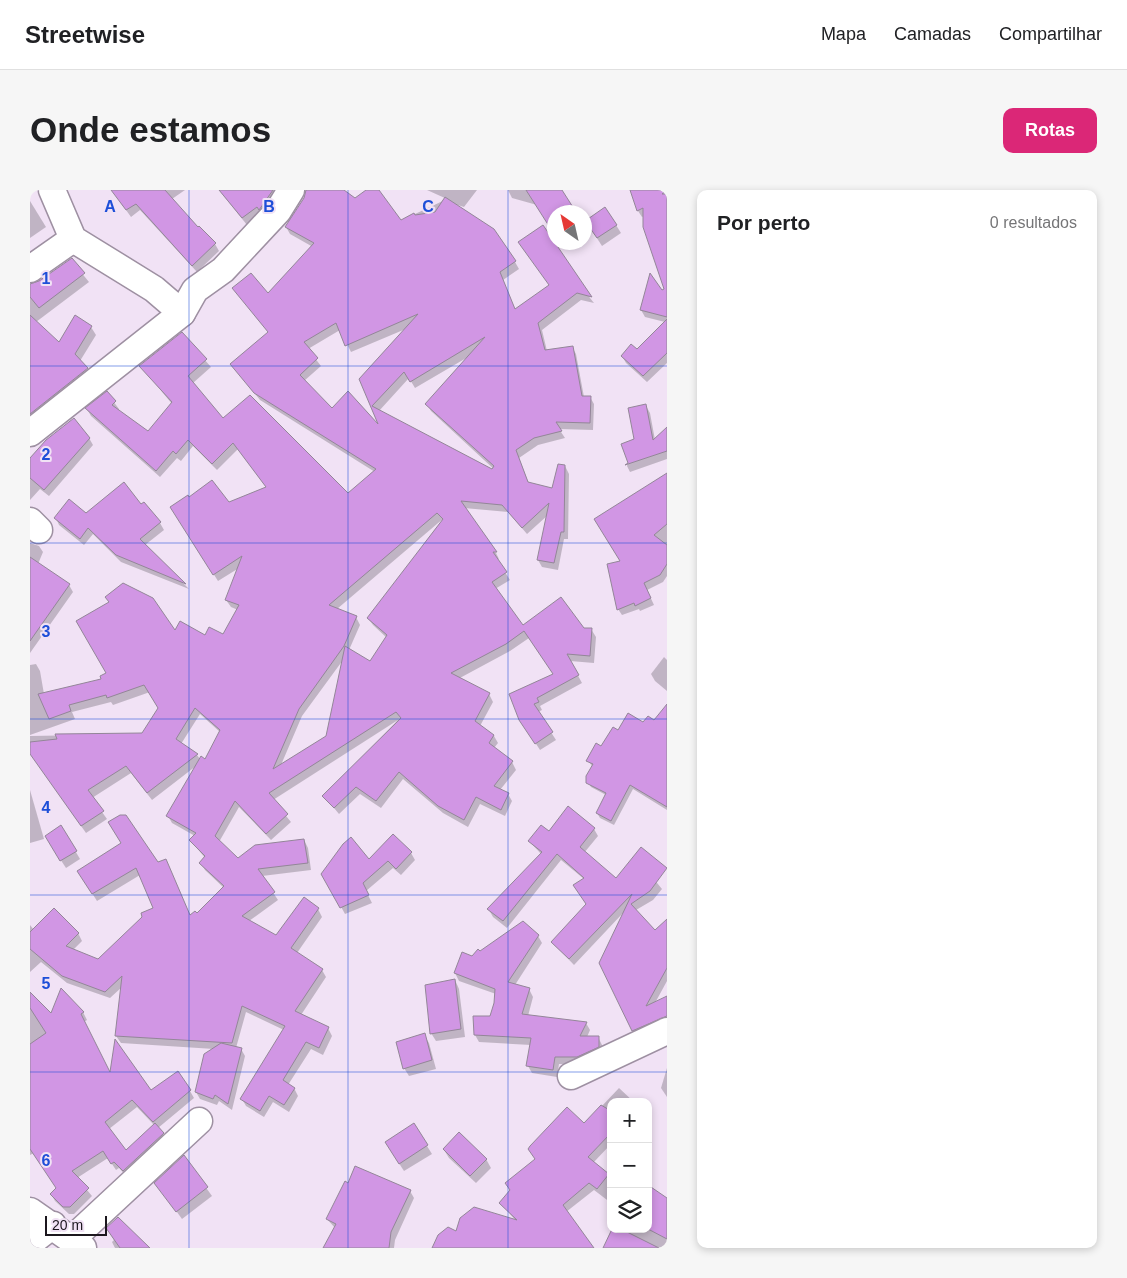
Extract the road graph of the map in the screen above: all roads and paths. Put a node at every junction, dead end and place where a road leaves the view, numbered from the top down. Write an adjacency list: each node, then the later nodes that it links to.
1 (52, 190): 3 (street)
2 (291, 190): 5 (street)
3 (73, 239): 4 (street); 5 (street)
4 (30, 269)
5 (182, 313): 6 (street)
6 (30, 433)
7 (667, 1031): 8 (street)
8 (571, 1076)
9 (199, 1121): 11 (street)
10 (30, 1211): 11 (street)
11 (69, 1237): 12 (street)
12 (30, 1244)

